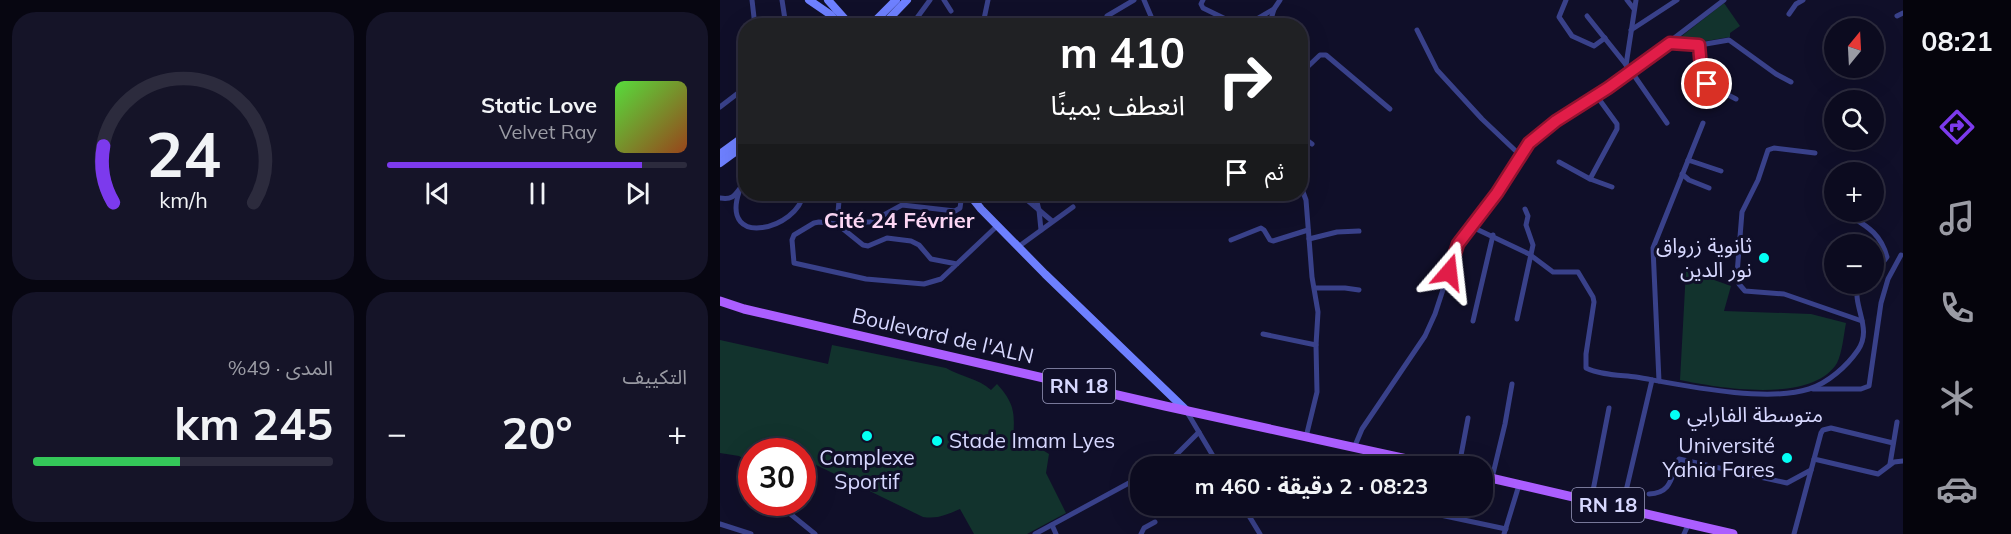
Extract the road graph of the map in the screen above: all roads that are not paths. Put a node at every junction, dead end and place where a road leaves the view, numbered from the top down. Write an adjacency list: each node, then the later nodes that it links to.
1 (752, 0): 27 (street)
2 (782, 0): 28 (street)
3 (809, 0): 22 (street)
4 (828, 0): 22 (street)
5 (896, 0): 31 (street)
6 (907, 0): 32 (street)
7 (930, 0): 33 (street)
8 (944, 0): 23 (street)
9 (988, 0): 34 (street)
10 (1134, 0): 25 (street)
11 (1144, 0): 35 (street)
12 (1203, 0): 36 (street)
13 (1280, 0): 20 (street)
14 (1566, 0): 41 (street)
15 (1627, 0): 21 (street)
16 (1636, 0): 21 (street)
17 (1677, 0): 40 (street)
18 (1724, 0): 42 (street)
19 (1803, 0): 24 (street)
20 (1274, 9): 37 (street); 38 (street)
21 (1634, 9): 40 (street)
22 (831, 10): 29 (street); 30 (street)
23 (951, 11)
24 (1789, 14)
25 (1107, 16)
26 (1587, 16): 41 (street)
27 (754, 18)
28 (785, 18)
29 (835, 18)
30 (841, 18)
31 (878, 18)
32 (890, 18)
33 (917, 18)
34 (984, 18)
35 (1152, 18)
36 (1224, 18)
37 (1259, 18)
38 (1271, 18)
39 (1417, 30): 61 (street)
40 (1631, 30): 44 (street)
41 (1605, 38): 44 (street)
42 (1670, 43): 43 (street); 46 (street)
43 (1699, 45): 47 (street); 50 (street)
44 (1626, 65): 46 (street)
45 (1308, 66): 52 (street)
46 (1631, 71): 49 (street); 53 (street)
47 (1791, 82)
48 (738, 93): 51 (street)
49 (1596, 95): 61 (street); 67 (street)
50 (1736, 99)
51 (720, 107)
52 (1390, 109)
53 (1666, 123)
54 (1703, 123): 62 (street)
55 (738, 141): 60 (street)
56 (1308, 141): 57 (street)
57 (1312, 144)
58 (738, 150): 64 (street)
59 (1815, 153): 104 (street)
60 (720, 154)
61 (1520, 154): 86 (street)
62 (1688, 160): 65 (street); 66 (street)
63 (1559, 162): 67 (street)
64 (720, 163)
65 (1721, 171)
66 (1682, 174): 69 (street); 108 (street)
67 (1590, 179): 68 (street)
68 (1612, 187)
69 (1709, 188)
70 (738, 193): 72 (street)
71 (738, 195): 73 (street)
72 (720, 198)
73 (801, 201)
74 (839, 201): 75 (street)
75 (961, 201)
76 (975, 201): 85 (street)
77 (1028, 201): 82 (street)
78 (1037, 201): 82 (street)
79 (1306, 201): 88 (street)
80 (1073, 207): 83 (street)
81 (1524, 208): 96 (street)
82 (1039, 210): 83 (street); 87 (street)
83 (1052, 221): 87 (street)
84 (1858, 222): 90 (street)
85 (997, 226): 94 (street); 97 (street)
86 (1470, 226): 91 (street); 118 (street)
87 (1041, 230): 94 (street)
88 (1308, 230): 92 (street); 93 (street)
89 (1359, 231): 92 (street)
90 (1875, 234)
91 (1493, 235): 96 (street); 103 (street)
92 (1309, 239): 98 (street)
93 (1231, 240)
94 (1018, 247): 112 (street)
95 (1901, 255): 110 (street)
96 (1532, 256): 102 (street); 107 (street)
97 (957, 264): 97 (street)
98 (1315, 288): 99 (street); 106 (street)
99 (1359, 290)
100 (1857, 294): 104 (street)
101 (720, 301): 112 (main road, Boulevard de l'ALN / RN 18)
102 (1517, 319)
103 (1473, 321)
104 (1862, 321): 110 (street)
105 (1263, 334): 106 (street)
106 (1316, 345): 116 (street)
107 (1652, 380): 108 (street); 133 (street)
108 (1659, 381): 110 (street)
109 (1512, 384): 123 (street)
110 (1810, 389)
111 (1609, 408): 132 (street)
112 (1187, 411): 115 (street); 116 (main road, Boulevard de l'ALN / RN 18)
113 (1468, 418): 122 (street)
114 (1897, 423): 117 (street)
115 (1199, 432): 119 (street); 120 (street)
116 (1306, 437): 118 (main road, Boulevard de l'ALN / RN 18)
117 (1893, 443): 124 (street); 126 (street)
118 (1354, 448): 121 (main road, Boulevard de l'ALN / RN 18)
119 (1175, 456)
120 (1213, 456)
121 (1386, 456)
122 (1461, 456)
123 (1493, 459)
124 (1814, 459): 126 (street); 127 (street)
125 (1903, 461): 126 (street)
126 (1890, 464)
127 (1811, 470): 131 (street); 150 (street)
128 (1493, 478): 130 (main road, RN 18)
129 (1130, 482): 140 (street)
130 (1519, 484): 132 (main road, RN 18); 141 (street)
131 (1649, 494)
132 (1591, 501): 133 (main road, RN 18)
133 (1622, 508): 138 (main road, RN 18)
134 (793, 516): 143 (street)
135 (1249, 516): 147 (street)
136 (1443, 516): 141 (street)
137 (1155, 522): 146 (street)
138 (1689, 523): 148 (street); 149 (main road, RN 18)
139 (720, 524): 142 (street)
140 (1052, 525): 144 (street); 145 (street)
141 (1505, 531)
142 (751, 534)
143 (815, 534)
144 (1035, 534)
145 (1056, 534)
146 (1141, 534)
147 (1260, 534)
148 (1684, 534)
149 (1733, 534)
150 (1794, 534)

